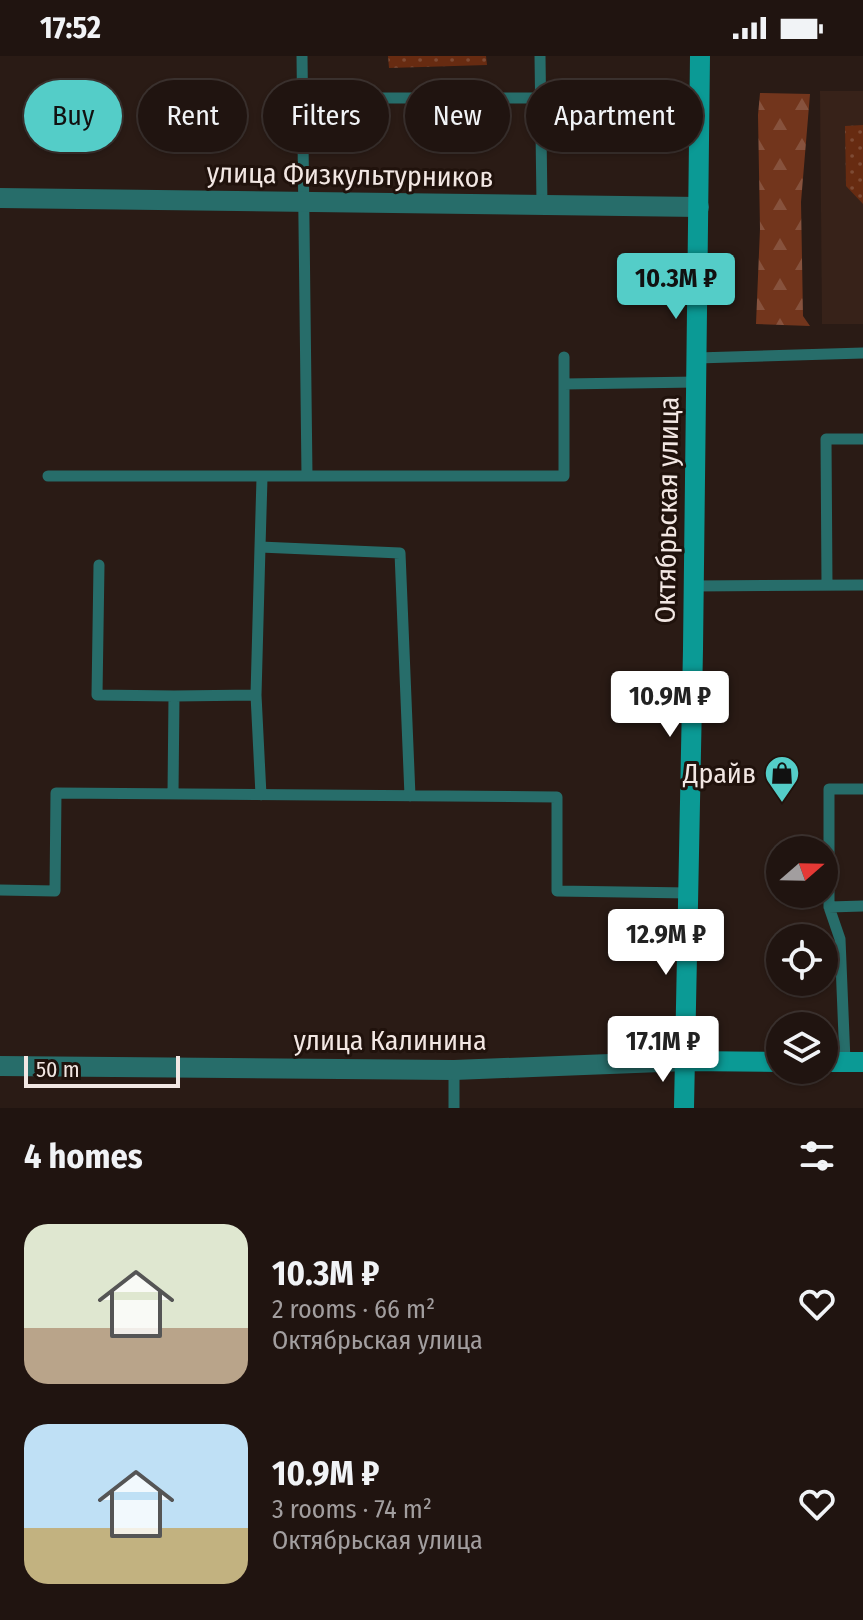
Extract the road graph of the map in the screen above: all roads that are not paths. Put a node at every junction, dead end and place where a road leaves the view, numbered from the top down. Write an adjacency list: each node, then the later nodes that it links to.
1 (302, 56): 9 (lane)
2 (540, 56): 4 (lane)
3 (700, 56): 11 (main road, Октябрьская улица)
4 (541, 80)
5 (389, 98): 6 (lane)
6 (526, 98)
7 (542, 152): 10 (lane)
8 (0, 198): 9 (street, улица Физкультурников)
9 (304, 202): 10 (street, улица Физкультурников); 19 (lane)
10 (542, 205): 11 (street, улица Физкультурников)
11 (699, 207): 14 (main road, Октябрьская улица)
12 (863, 353): 14 (lane)
13 (564, 357): 16 (lane)
14 (697, 358): 15 (main road, Октябрьская улица)
15 (697, 382): 16 (lane); 25 (main road, Октябрьская улица)
16 (564, 384): 19 (lane)
17 (863, 439): 23 (lane)
18 (48, 476): 20 (lane)
19 (307, 476): 20 (lane)
20 (262, 478): 21 (lane)
21 (260, 547): 26 (lane); 31 (lane)
22 (99, 565): 27 (lane)
23 (827, 585): 24 (lane); 25 (lane)
24 (863, 585)
25 (694, 586): 34 (main road, Октябрьская улица)
26 (256, 695): 27 (lane); 30 (lane)
27 (174, 696): 29 (lane)
28 (863, 789): 32 (lane)
29 (173, 794): 30 (lane); 33 (lane)
30 (261, 795): 31 (lane)
31 (410, 796): 34 (lane)
32 (829, 836)
33 (0, 890)
34 (689, 893): 38 (main road, Октябрьская улица)
35 (863, 906): 36 (lane)
36 (838, 907)
37 (829, 908): 40 (lane)
38 (686, 1061): 39 (main road, улица Калинина); 42 (street, улица Калинина); 44 (main road, Октябрьская улица)
39 (766, 1062)
40 (844, 1062)
41 (0, 1066): 42 (street, улица Калинина)
42 (454, 1070): 43 (lane)
43 (454, 1108)
44 (684, 1108)

